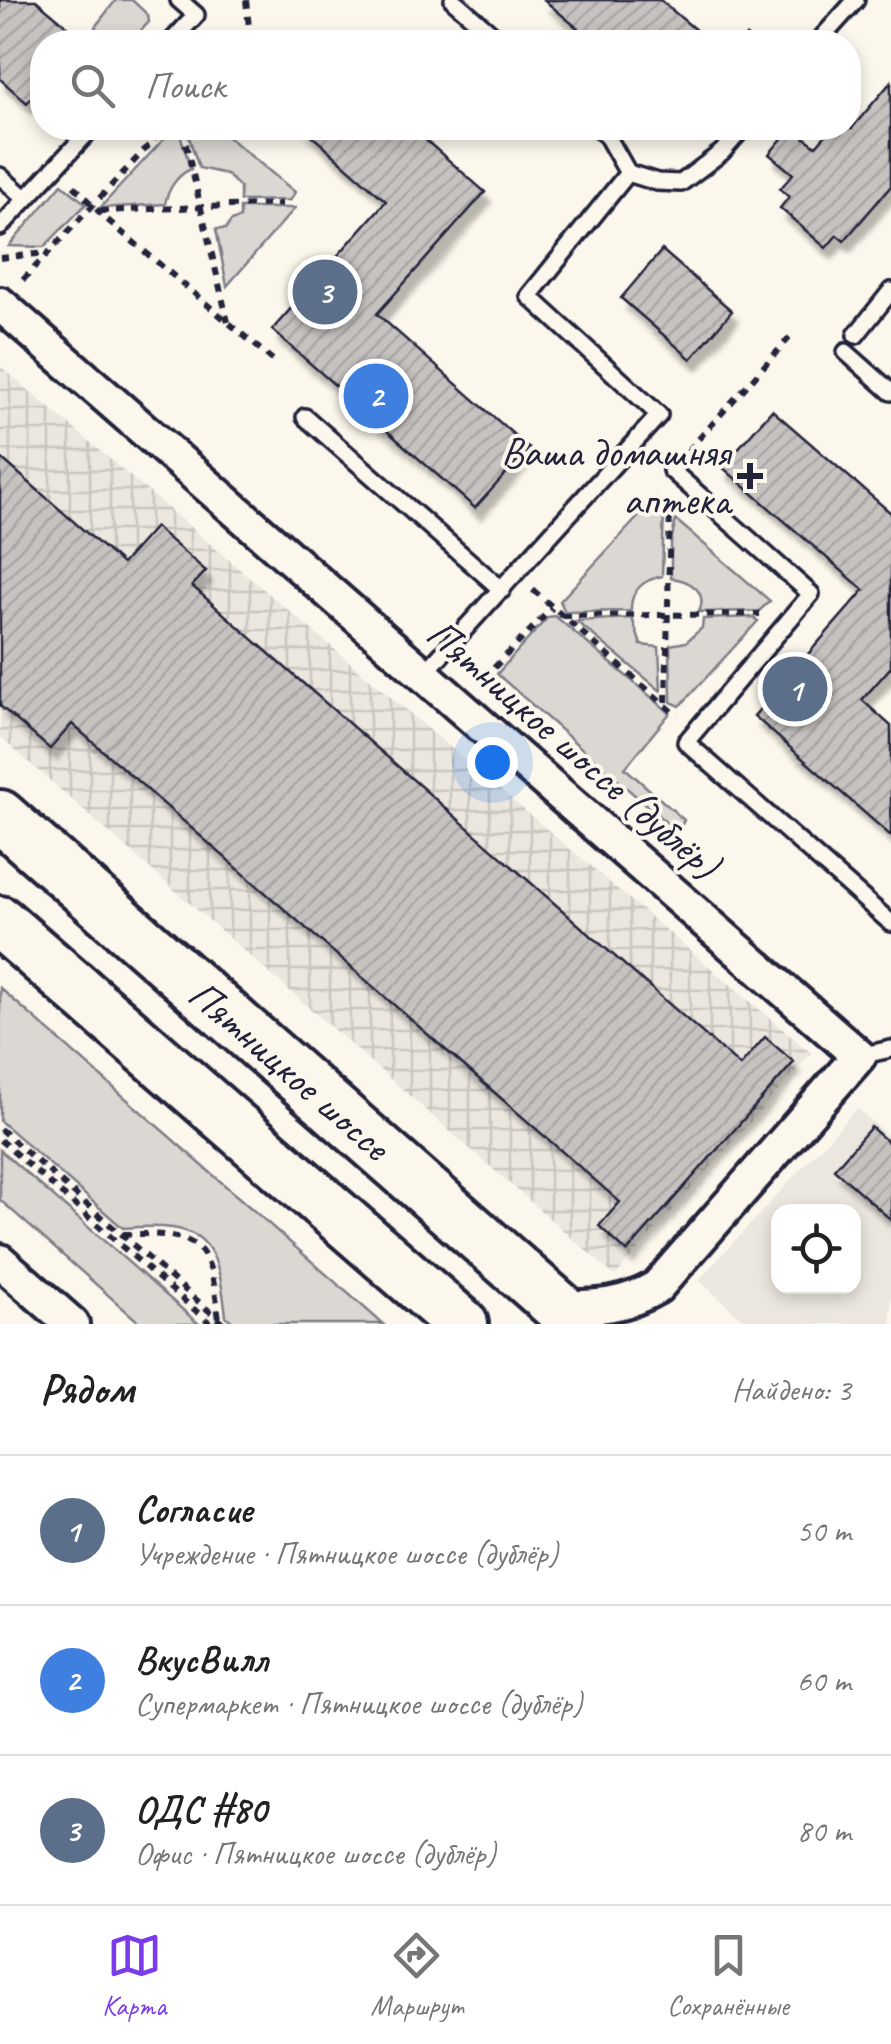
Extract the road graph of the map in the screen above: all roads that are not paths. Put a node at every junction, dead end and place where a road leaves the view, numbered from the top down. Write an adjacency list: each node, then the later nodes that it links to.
1 (179, 0): 4 (lane)
2 (453, 0): 5 (lane)
3 (856, 0): 6 (lane)
4 (182, 30)
5 (487, 30)
6 (829, 30)
7 (81, 140): 12 (lane)
8 (609, 140): 10 (lane)
9 (732, 140): 10 (lane)
10 (628, 173): 21 (lane)
11 (0, 176): 12 (lane)
12 (26, 199): 13 (lane)
13 (0, 227)
14 (891, 290): 16 (lane)
15 (11, 292): 22 (street, Пятницкое шоссе (дублёр))
16 (856, 335)
17 (846, 352): 18 (lane)
18 (891, 392)
19 (305, 417): 21 (lane)
20 (671, 470): 25 (lane)
21 (502, 590): 22 (lane)
22 (423, 674): 27 (street, Пятницкое шоссе (дублёр))
23 (0, 816): 30 (main road, Пятницкое шоссе)
24 (0, 922): 32 (main road, Пятницкое шоссе)
25 (891, 923)
26 (891, 1050): 27 (lane)
27 (858, 1056): 29 (street)
28 (0, 1261): 31 (street)
29 (657, 1287): 30 (street); 33 (street)
30 (569, 1315)
31 (72, 1324)
32 (462, 1324)
33 (650, 1324)

